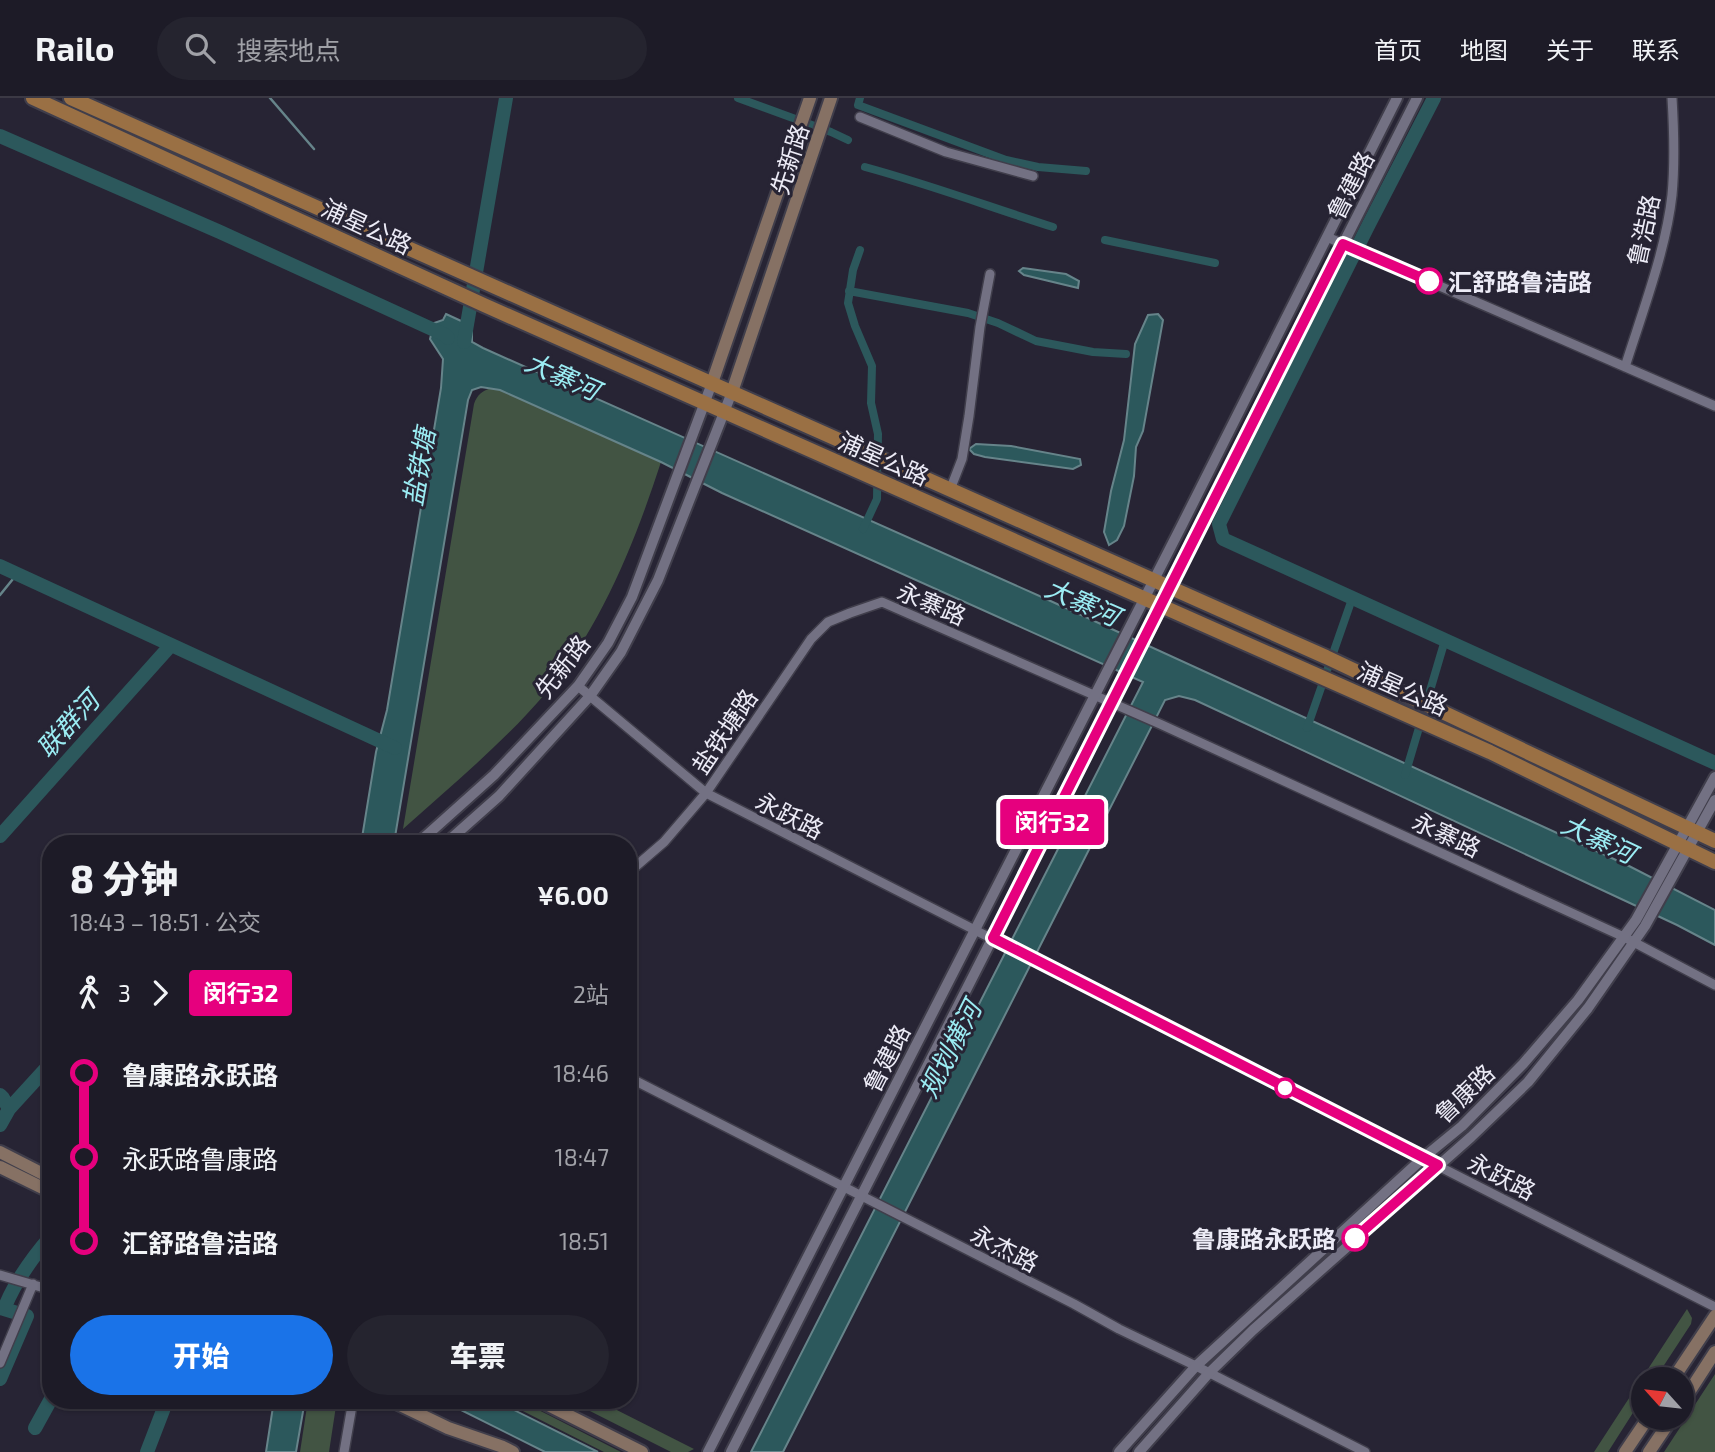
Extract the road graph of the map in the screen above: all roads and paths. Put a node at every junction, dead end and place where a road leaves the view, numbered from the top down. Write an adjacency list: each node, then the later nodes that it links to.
1 (33, 98): 16 (main road, 浦星公路)
2 (71, 98): 14 (main road, 浦星公路)
3 (831, 98): 15 (main road, 先新路)
4 (1397, 98): 10 (street, 鲁建路)
5 (1417, 98): 11 (street, 鲁建路)
6 (1672, 98): 13 (street, 鲁浩路)
7 (807, 104): 14 (main road, 先新路)
8 (860, 117): 9 (street)
9 (1032, 176)
10 (1327, 236): 11 (street); 20 (street, 鲁建路)
11 (1343, 244): 13 (street); 21 (street, 鲁建路)
12 (990, 274): 19 (street)
13 (1625, 367): 17 (street)
14 (712, 383): 15 (main road, 浦星公路); 16 (street, 先新路)
15 (733, 392): 18 (street, 先新路); 19 (main road, 浦星公路)
16 (705, 402): 18 (main road, 浦星公路); 25 (street, 先新路)
17 (1715, 406)
18 (725, 412): 22 (main road, 浦星公路); 27 (street, 先新路)
19 (950, 490): 20 (main road, 浦星公路)
20 (1154, 580): 21 (main road, 浦星公路); 22 (street, 鲁建路)
21 (1170, 587): 23 (street, 鲁建路); 32 (main road, 浦星公路)
22 (1145, 597): 23 (main road, 浦星公路); 26 (street, 鲁建路)
23 (1162, 605): 28 (street, 鲁建路); 36 (main road, 浦星公路)
24 (850, 612): 26 (street, 永寨路); 30 (street, 盐铁塘路)
25 (578, 686): 27 (street, 永跃路); 33 (street, 先新路)
26 (1095, 695): 28 (street, 永寨路); 39 (street, 鲁建路)
27 (590, 696): 30 (street, 永跃路); 34 (street, 先新路)
28 (1112, 703): 40 (street, 鲁建路); 41 (street, 永寨路)
29 (1715, 777): 32 (street)
30 (706, 793): 38 (street, 盐铁塘路); 39 (street, 永跃路)
31 (1715, 800): 32 (street)
32 (1692, 829): 35 (main road, 浦星公路); 36 (street)
33 (427, 835)
34 (455, 835)
35 (1715, 841)
36 (1683, 846): 37 (main road, 浦星公路); 41 (street, 鲁康路)
37 (1715, 863)
38 (637, 865)
39 (975, 929): 40 (street, 永跃路); 49 (street, 鲁建路)
40 (993, 938): 45 (street, 永跃路); 51 (street, 鲁建路)
41 (1629, 939): 42 (street, 永寨路); 45 (street, 鲁康路); 46 (street, 鲁康路)
42 (1715, 985)
43 (637, 1082): 49 (street, 永杰路)
44 (0, 1152): 48 (main road)
45 (1423, 1158): 46 (street, 永跃路); 59 (street, 鲁康路)
46 (1438, 1165): 55 (street, 永跃路); 61 (street, 鲁康路)
47 (0, 1167): 50 (main road)
48 (42, 1173)
49 (844, 1186): 51 (street, 永杰路); 71 (street, 鲁建路)
50 (42, 1188)
51 (862, 1196): 59 (street, 永杰路); 72 (street, 鲁建路)
52 (0, 1275): 53 (street)
53 (31, 1284): 54 (street); 58 (street)
54 (42, 1287)
55 (1715, 1307)
56 (1715, 1316): 60 (main road)
57 (1715, 1352): 62 (main road)
58 (0, 1363)
59 (1196, 1366): 61 (street, 永杰路); 73 (street, 鲁康路)
60 (1681, 1367)
61 (1209, 1373): 74 (street, 鲁康路); 75 (street, 永杰路)
62 (1694, 1384)
63 (351, 1409): 68 (street)
64 (409, 1409): 69 (main road)
65 (556, 1409): 70 (main road)
66 (1640, 1430): 76 (main road)
67 (1664, 1430): 77 (main road)
68 (344, 1452)
69 (513, 1452)
70 (642, 1452)
71 (708, 1452)
72 (731, 1452)
73 (1119, 1452)
74 (1139, 1452)
75 (1365, 1452)
76 (1625, 1452)
77 (1649, 1452)

